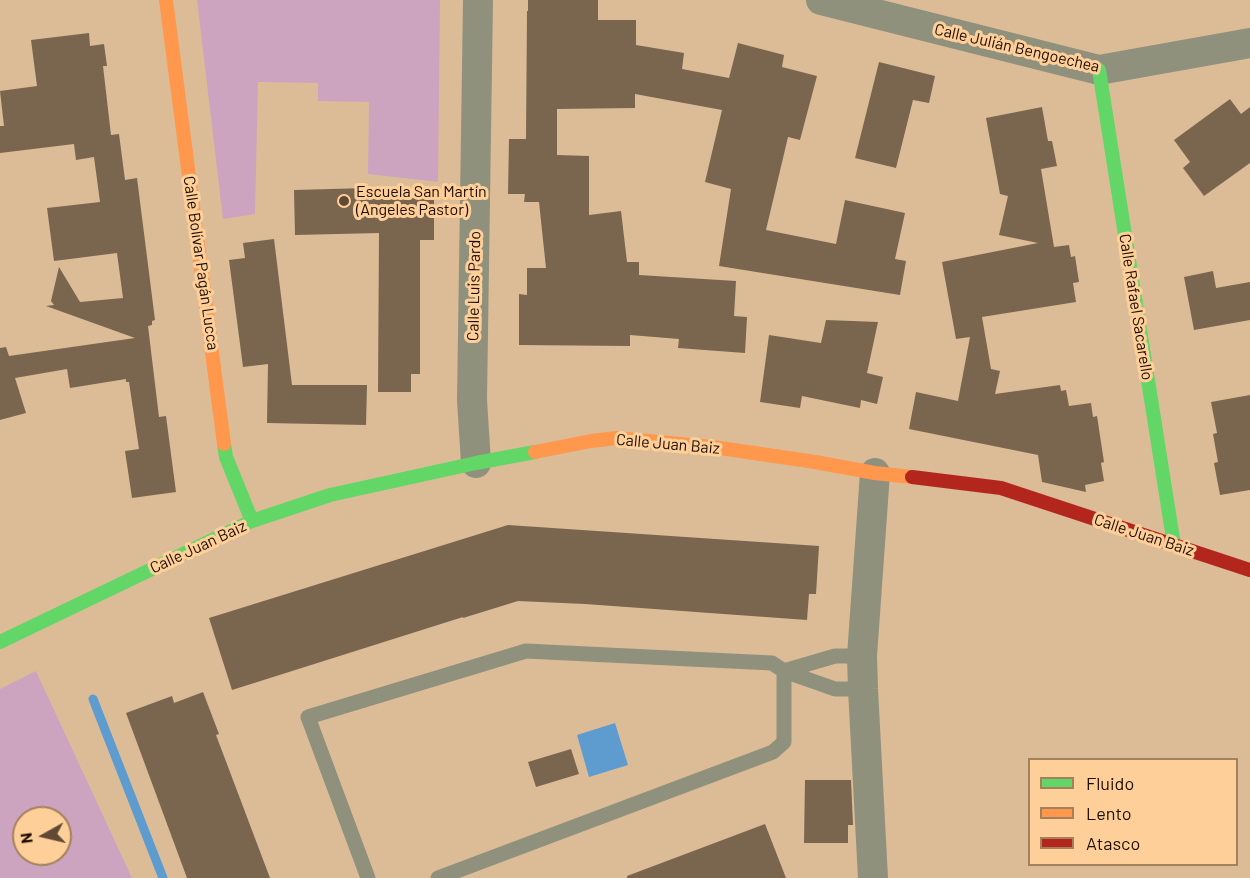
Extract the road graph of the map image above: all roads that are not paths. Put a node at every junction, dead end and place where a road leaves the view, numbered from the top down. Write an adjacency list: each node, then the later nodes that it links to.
1 (166, 0): 8 (street, Calle Bolívar Pagán Lucca)
2 (478, 0): 6 (street, Calle Luis Pardo)
3 (821, 0): 5 (street, Calle Julián Bengoechea)
4 (1250, 43): 5 (street, Calle Julián Bengoechea)
5 (1099, 70): 9 (street, Calle Rafael Sacarello)
6 (476, 463): 7 (street, Calle Juan Baiz); 8 (street, Calle Juan Baiz)
7 (875, 473): 9 (street, Calle Juan Baiz); 12 (street)
8 (252, 521): 11 (street, Calle Juan Baiz)
9 (1174, 545): 10 (street, Calle Juan Baiz)
10 (1250, 570)
11 (0, 642)
12 (862, 656): 13 (lane); 14 (street)
13 (784, 670): 14 (lane); 15 (lane); 16 (lane)
14 (862, 689): 17 (street)
15 (368, 878)
16 (438, 878)
17 (873, 878)

